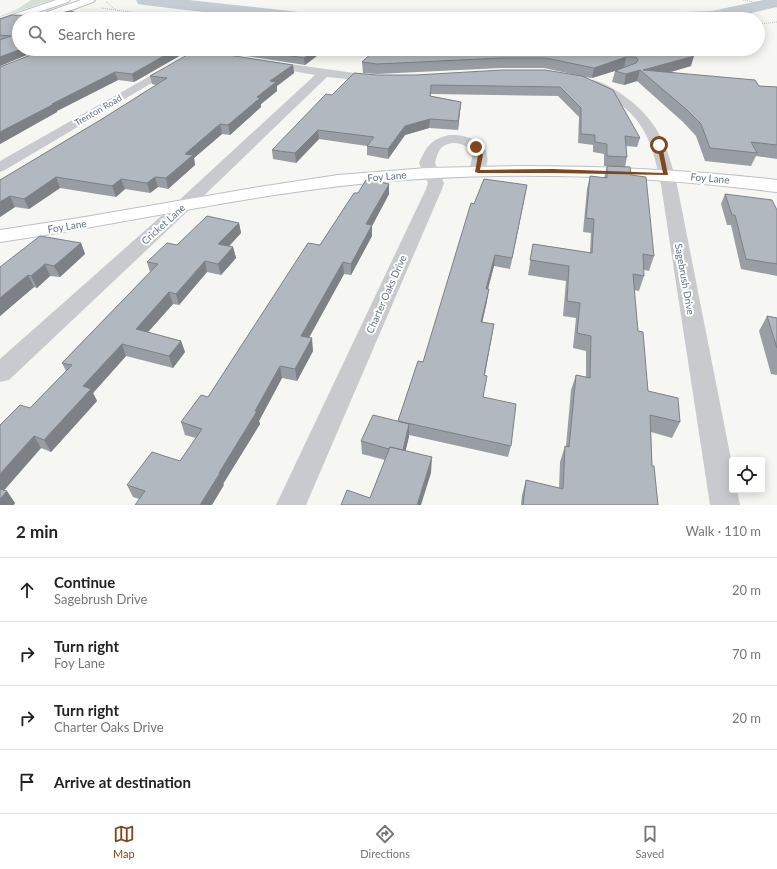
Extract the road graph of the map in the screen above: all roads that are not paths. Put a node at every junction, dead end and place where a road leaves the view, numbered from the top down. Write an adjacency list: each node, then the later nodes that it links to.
1 (90, 0): 2 (street)
2 (67, 4): 3 (street); 4 (street)
3 (29, 12)
4 (51, 12)
5 (12, 18): 6 (street)
6 (0, 22)
7 (12, 28): 8 (street)
8 (0, 32)
9 (190, 56): 16 (street, Trenton Road)
10 (214, 56): 11 (street)
11 (226, 58)
12 (256, 62): 13 (street)
13 (324, 73): 14 (street); 21 (street, Cricket Lane)
14 (384, 79)
15 (593, 80): 19 (street, Sagebrush Drive)
16 (0, 167)
17 (478, 172): 18 (street, Foy Lane); 18 (street, Charter Oaks Drive); 19 (street, Foy Lane)
18 (431, 173): 21 (street, Foy Lane); 24 (street, Charter Oaks Drive)
19 (666, 174): 20 (street, Foy Lane); 25 (street, Sagebrush Drive)
20 (777, 186)
21 (182, 207): 22 (street, Foy Lane); 23 (street, Cricket Lane)
22 (0, 236)
23 (0, 373)
24 (291, 505)
25 (725, 505)

